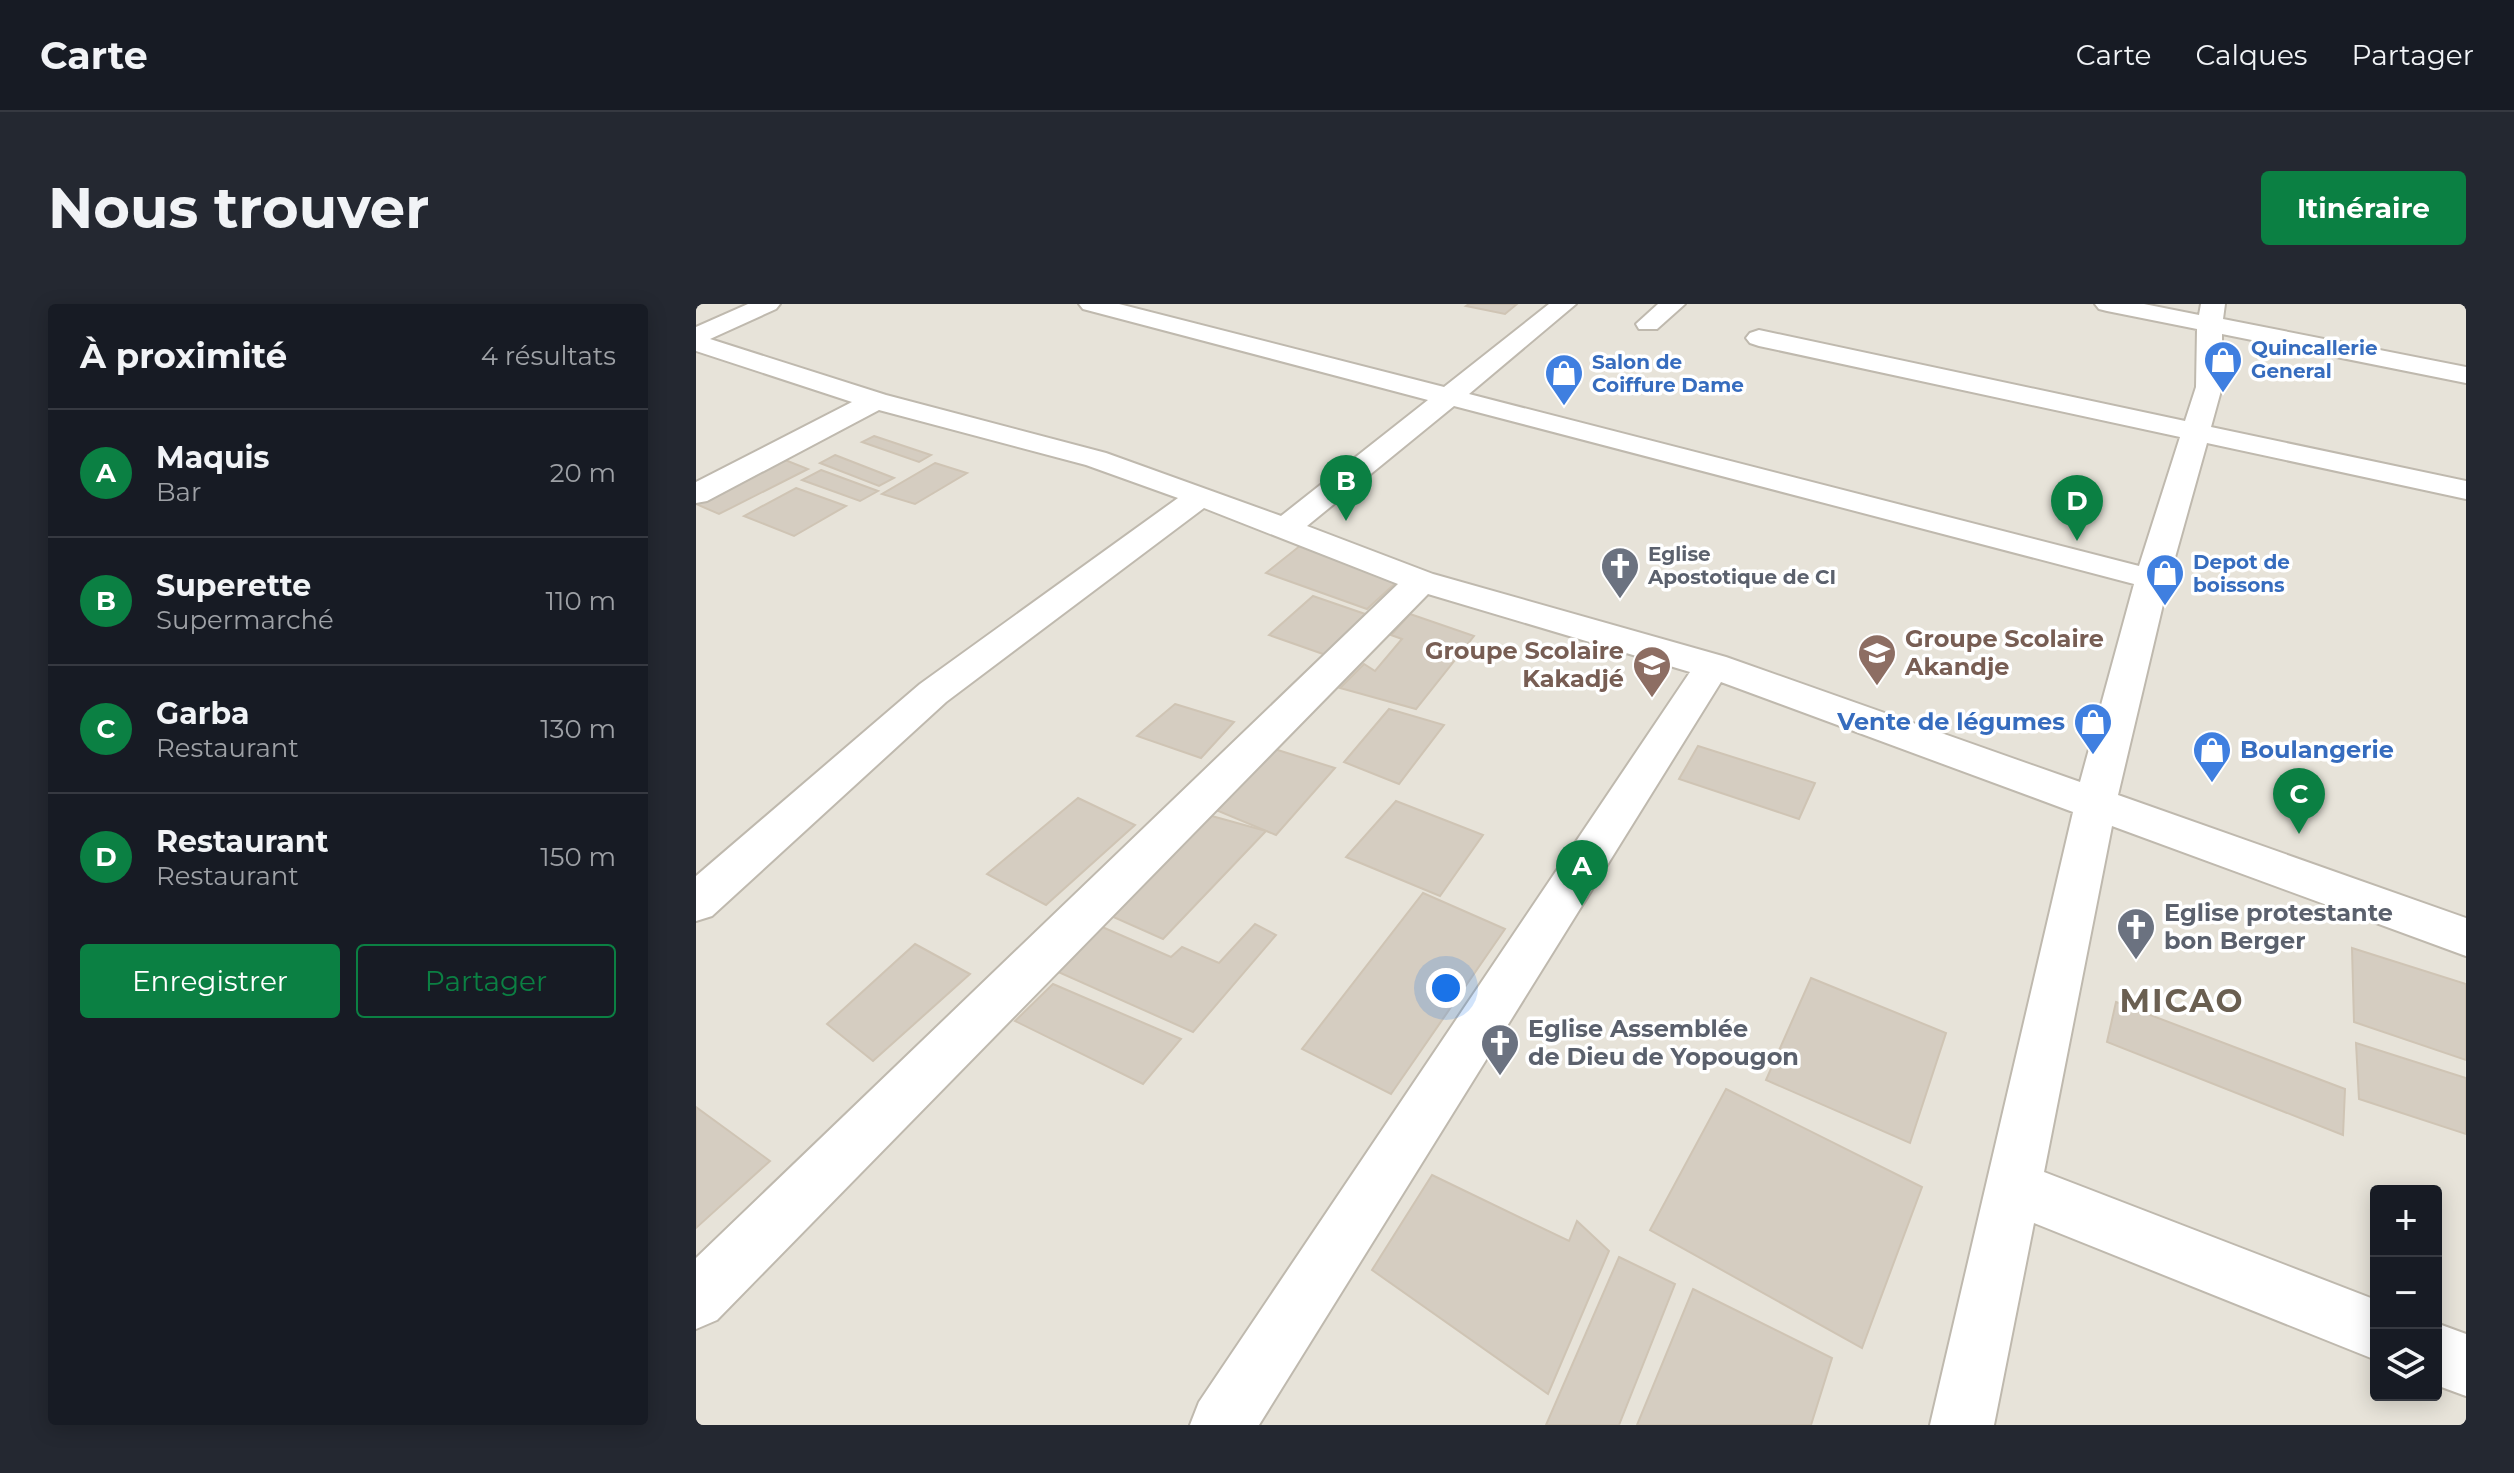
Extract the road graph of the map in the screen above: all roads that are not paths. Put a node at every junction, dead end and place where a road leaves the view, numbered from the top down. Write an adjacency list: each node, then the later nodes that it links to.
1 (768, 304): 10 (street)
2 (1091, 304): 9 (street)
3 (1564, 304): 14 (street)
4 (1673, 304): 8 (street)
5 (2107, 304): 7 (street)
6 (1224, 310): 9 (street)
7 (2211, 314): 13 (street); 16 (street)
8 (1648, 324)
9 (1191, 330): 14 (street)
10 (696, 336)
11 (1759, 338): 16 (street)
12 (696, 343): 15 (street)
13 (2466, 375)
14 (1447, 396): 20 (street); 21 (street)
15 (876, 401): 18 (street); 19 (street)
16 (2197, 431): 17 (street); 21 (street)
17 (2466, 490)
18 (696, 494)
19 (1199, 497): 20 (street); 25 (street)
20 (1285, 528): 22 (street)
21 (2152, 579): 24 (street)
22 (1421, 581): 23 (street); 28 (street)
23 (1713, 666): 24 (street); 32 (street)
24 (2096, 802): 26 (street); 27 (street)
25 (696, 903)
26 (2466, 937)
27 (2015, 1188): 29 (street); 33 (street)
28 (696, 1299)
29 (2373, 1329)
30 (2442, 1356): 31 (street)
31 (2466, 1365)
32 (1222, 1425)
33 (1962, 1425)

